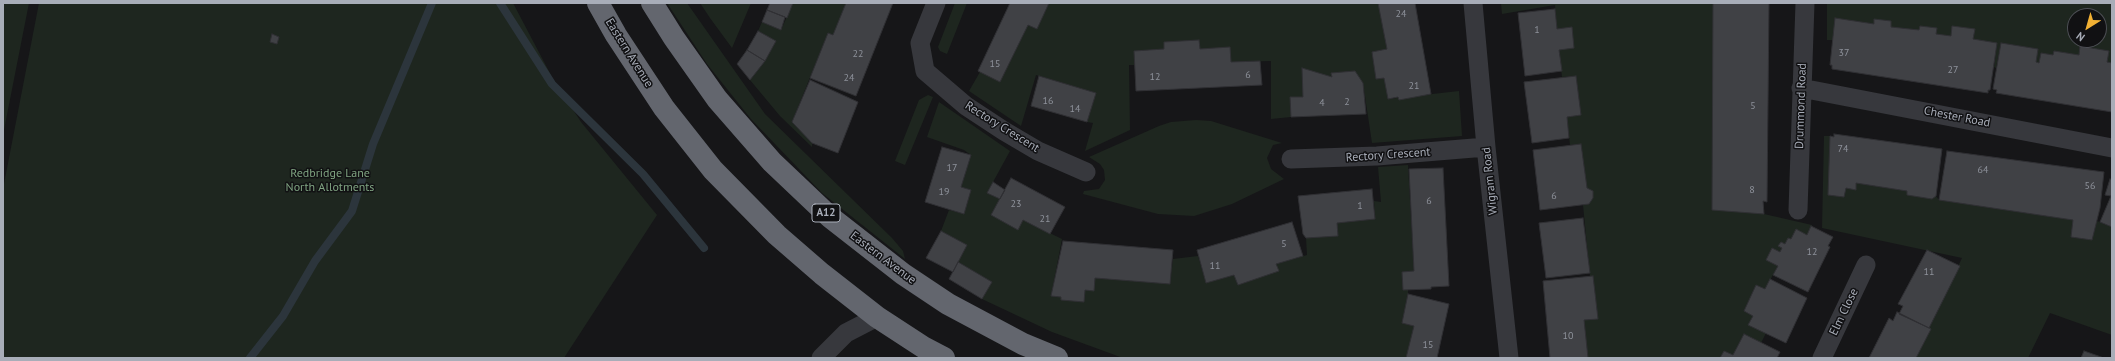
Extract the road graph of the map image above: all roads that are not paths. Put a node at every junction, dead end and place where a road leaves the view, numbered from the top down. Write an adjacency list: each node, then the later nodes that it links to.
1 (598, 3): 13 (highway, Eastern Avenue)
2 (652, 3): 16 (highway, Eastern Avenue / A12)
3 (936, 3): 10 (street, Rectory Crescent)
4 (1473, 3): 7 (street, Wigram Road)
5 (1805, 3): 6 (street, Drummond Road)
6 (1801, 88): 8 (street, Chester Road); 11 (street, Drummond Road)
7 (1486, 147): 9 (street, Rectory Crescent); 17 (street, Wigram Road)
8 (2112, 148)
9 (1291, 159)
10 (1086, 172)
11 (1798, 210)
12 (1866, 265): 18 (street, Elm Close)
13 (877, 318): 14 (street); 15 (highway, Eastern Avenue)
14 (822, 358)
15 (944, 358)
16 (1057, 358)
17 (1509, 358)
18 (1822, 358)

